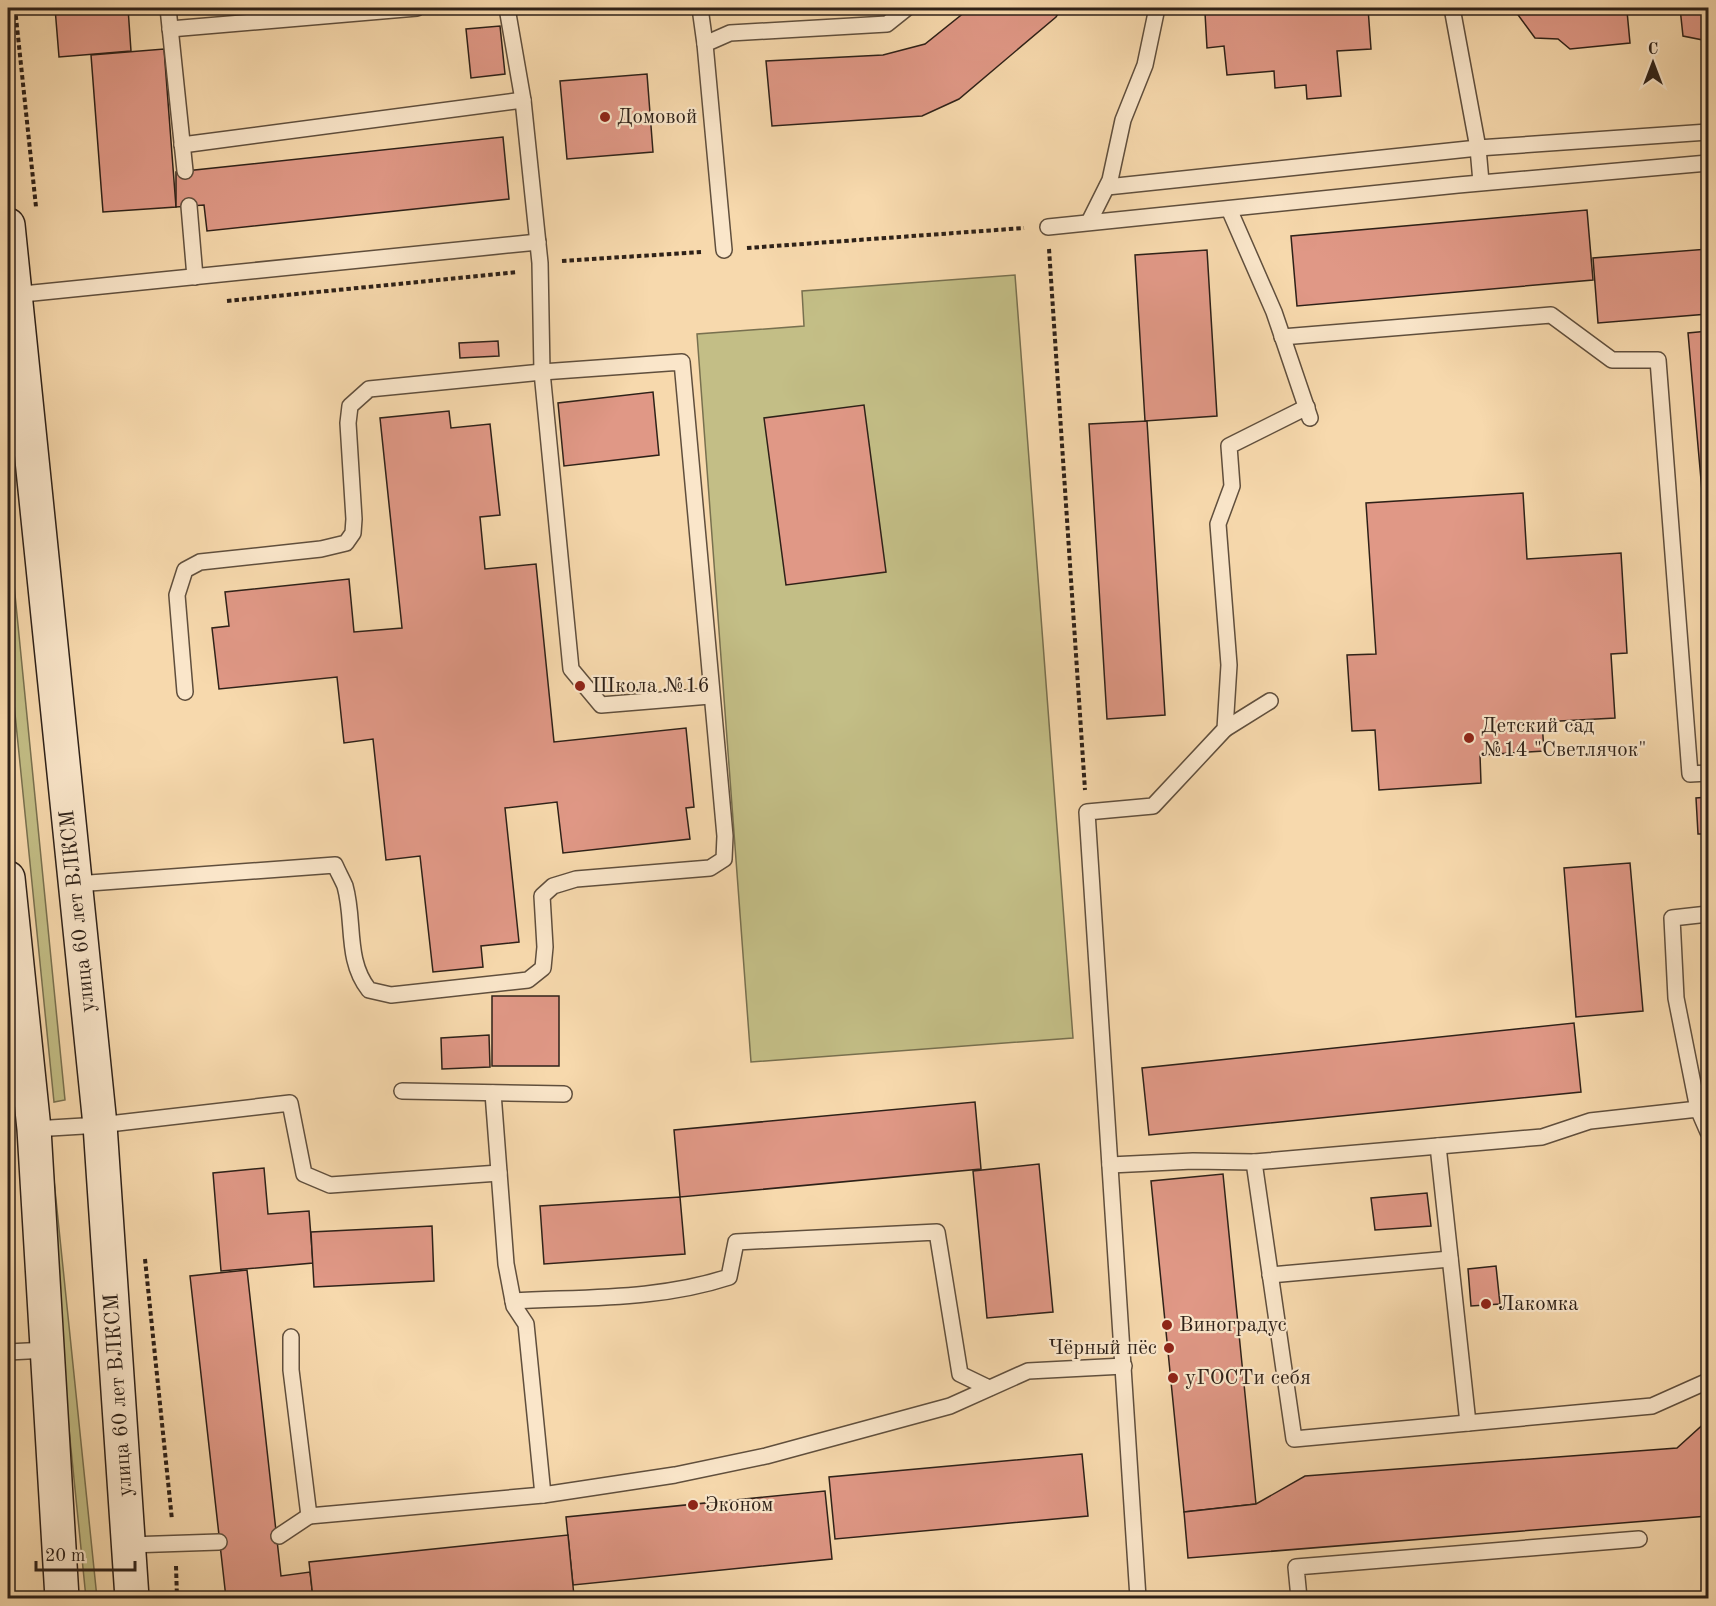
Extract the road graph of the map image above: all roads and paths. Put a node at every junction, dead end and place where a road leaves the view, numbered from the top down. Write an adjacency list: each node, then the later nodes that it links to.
1 (168, 8): 10 (lane)
2 (287, 8): 9 (lane)
3 (417, 8): 9 (lane)
4 (507, 8): 12 (lane)
5 (700, 8): 11 (lane)
6 (907, 8): 11 (lane)
7 (1157, 8): 19 (lane)
8 (1452, 8): 15 (lane)
9 (308, 18): 10 (lane)
10 (170, 29): 14 (lane)
11 (705, 44): 26 (lane)
12 (523, 100): 14 (lane); 25 (lane)
13 (1708, 132): 15 (lane)
14 (182, 145): 17 (lane)
15 (1478, 148): 18 (lane); 19 (lane)
16 (1708, 163): 18 (lane)
17 (185, 171)
18 (1481, 182): 21 (lane)
19 (1107, 187): 22 (lane)
20 (189, 206): 28 (lane)
21 (1228, 209): 22 (lane); 31 (lane)
22 (1089, 222): 24 (lane)
23 (8, 225): 29 (street, улица 60 лет ВЛКСМ)
24 (1048, 227): 26 (path); 38 (path)
25 (538, 243): 27 (lane); 28 (lane)
26 (724, 250): 27 (path)
27 (540, 266): 30 (path); 32 (lane)
28 (195, 277): 29 (lane)
29 (11, 295): 40 (street, улица 60 лет ВЛКСМ)
30 (223, 301)
31 (1282, 337): 36 (lane); 37 (lane)
32 (542, 372): 33 (lane); 34 (lane); 34 (lane)
33 (185, 692)
34 (710, 696): 40 (lane)
35 (1270, 701): 36 (lane)
36 (1225, 729): 38 (lane)
37 (1708, 772)
38 (1087, 812): 51 (lane)
39 (8, 878): 47 (street)
40 (76, 884): 46 (street, улица 60 лет ВЛКСМ)
41 (1708, 914): 45 (lane)
42 (402, 1091): 43 (lane)
43 (494, 1093): 44 (lane); 52 (lane)
44 (564, 1094)
45 (1698, 1109): 48 (lane); 49 (lane)
46 (100, 1125): 47 (lane); 52 (lane); 68 (street, улица 60 лет ВЛКСМ)
47 (34, 1129): 57 (street)
48 (1708, 1132)
49 (1438, 1146): 50 (lane); 53 (lane)
50 (1254, 1162): 51 (lane); 54 (lane)
51 (1110, 1166): 59 (lane)
52 (499, 1173): 55 (lane)
53 (1450, 1259): 54 (lane); 62 (lane)
54 (1270, 1275): 62 (lane)
55 (513, 1301): 61 (lane); 63 (lane)
56 (291, 1338): 64 (lane)
57 (47, 1350): 58 (lane); 69 (street)
58 (8, 1353)
59 (1124, 1366): 61 (lane); 71 (lane)
60 (1708, 1381): 62 (lane)
61 (989, 1388): 63 (lane)
62 (1468, 1423)
63 (543, 1495): 64 (lane)
64 (309, 1515): 65 (lane)
65 (279, 1536)
66 (1639, 1539): 72 (lane)
67 (219, 1542): 68 (lane)
68 (129, 1545): 70 (street, улица 60 лет ВЛКСМ)
69 (62, 1599)
70 (132, 1599)
71 (1138, 1599)
72 (1299, 1599)

